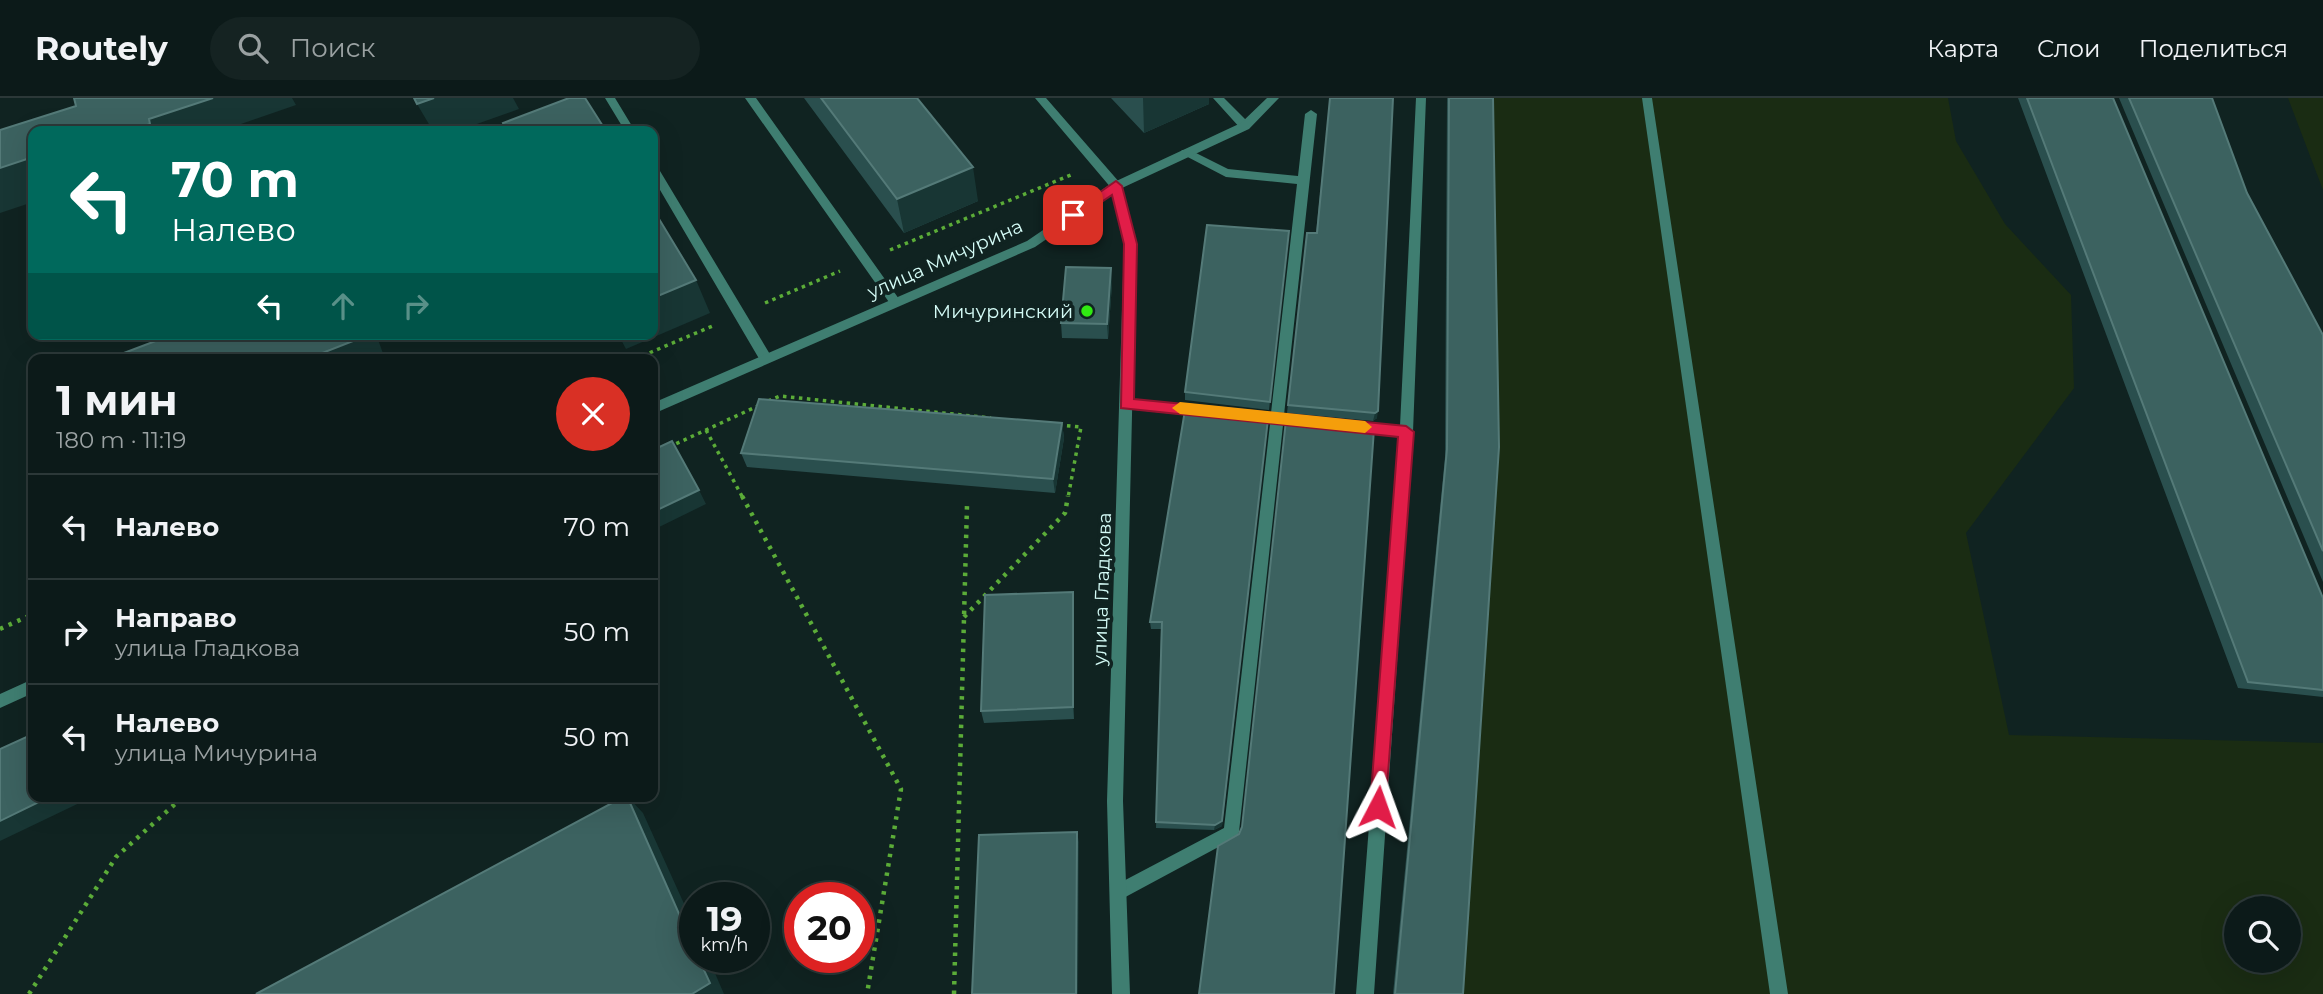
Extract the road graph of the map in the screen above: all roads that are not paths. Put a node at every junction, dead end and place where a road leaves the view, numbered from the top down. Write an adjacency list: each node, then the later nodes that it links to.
1 (610, 98): 9 (street)
2 (750, 98): 15 (street)
3 (1040, 98): 14 (street)
4 (1218, 98): 10 (street)
5 (1274, 98): 10 (street, улица Мичурина)
6 (1421, 98): 20 (street)
7 (1647, 98): 26 (street)
8 (1311, 114): 13 (street)
9 (627, 126)
10 (1245, 126): 11 (street, улица Мичурина)
11 (1186, 153): 13 (street); 14 (street, улица Мичурина)
12 (658, 177): 16 (street)
13 (1304, 181): 19 (street)
14 (1116, 186): 15 (street, улица Мичурина); 17 (street, улица Гладкова)
15 (895, 302): 16 (street, улица Мичурина)
16 (766, 359): 18 (street, улица Мичурина)
17 (1126, 404): 19 (street); 23 (street, улица Гладкова)
18 (658, 407)
19 (1277, 417): 20 (street); 23 (street)
20 (1406, 432): 25 (street)
21 (28, 688): 22 (street)
22 (0, 701)
23 (1118, 892): 24 (street, улица Гладкова)
24 (1121, 994)
25 (1365, 994)
26 (1779, 994)

